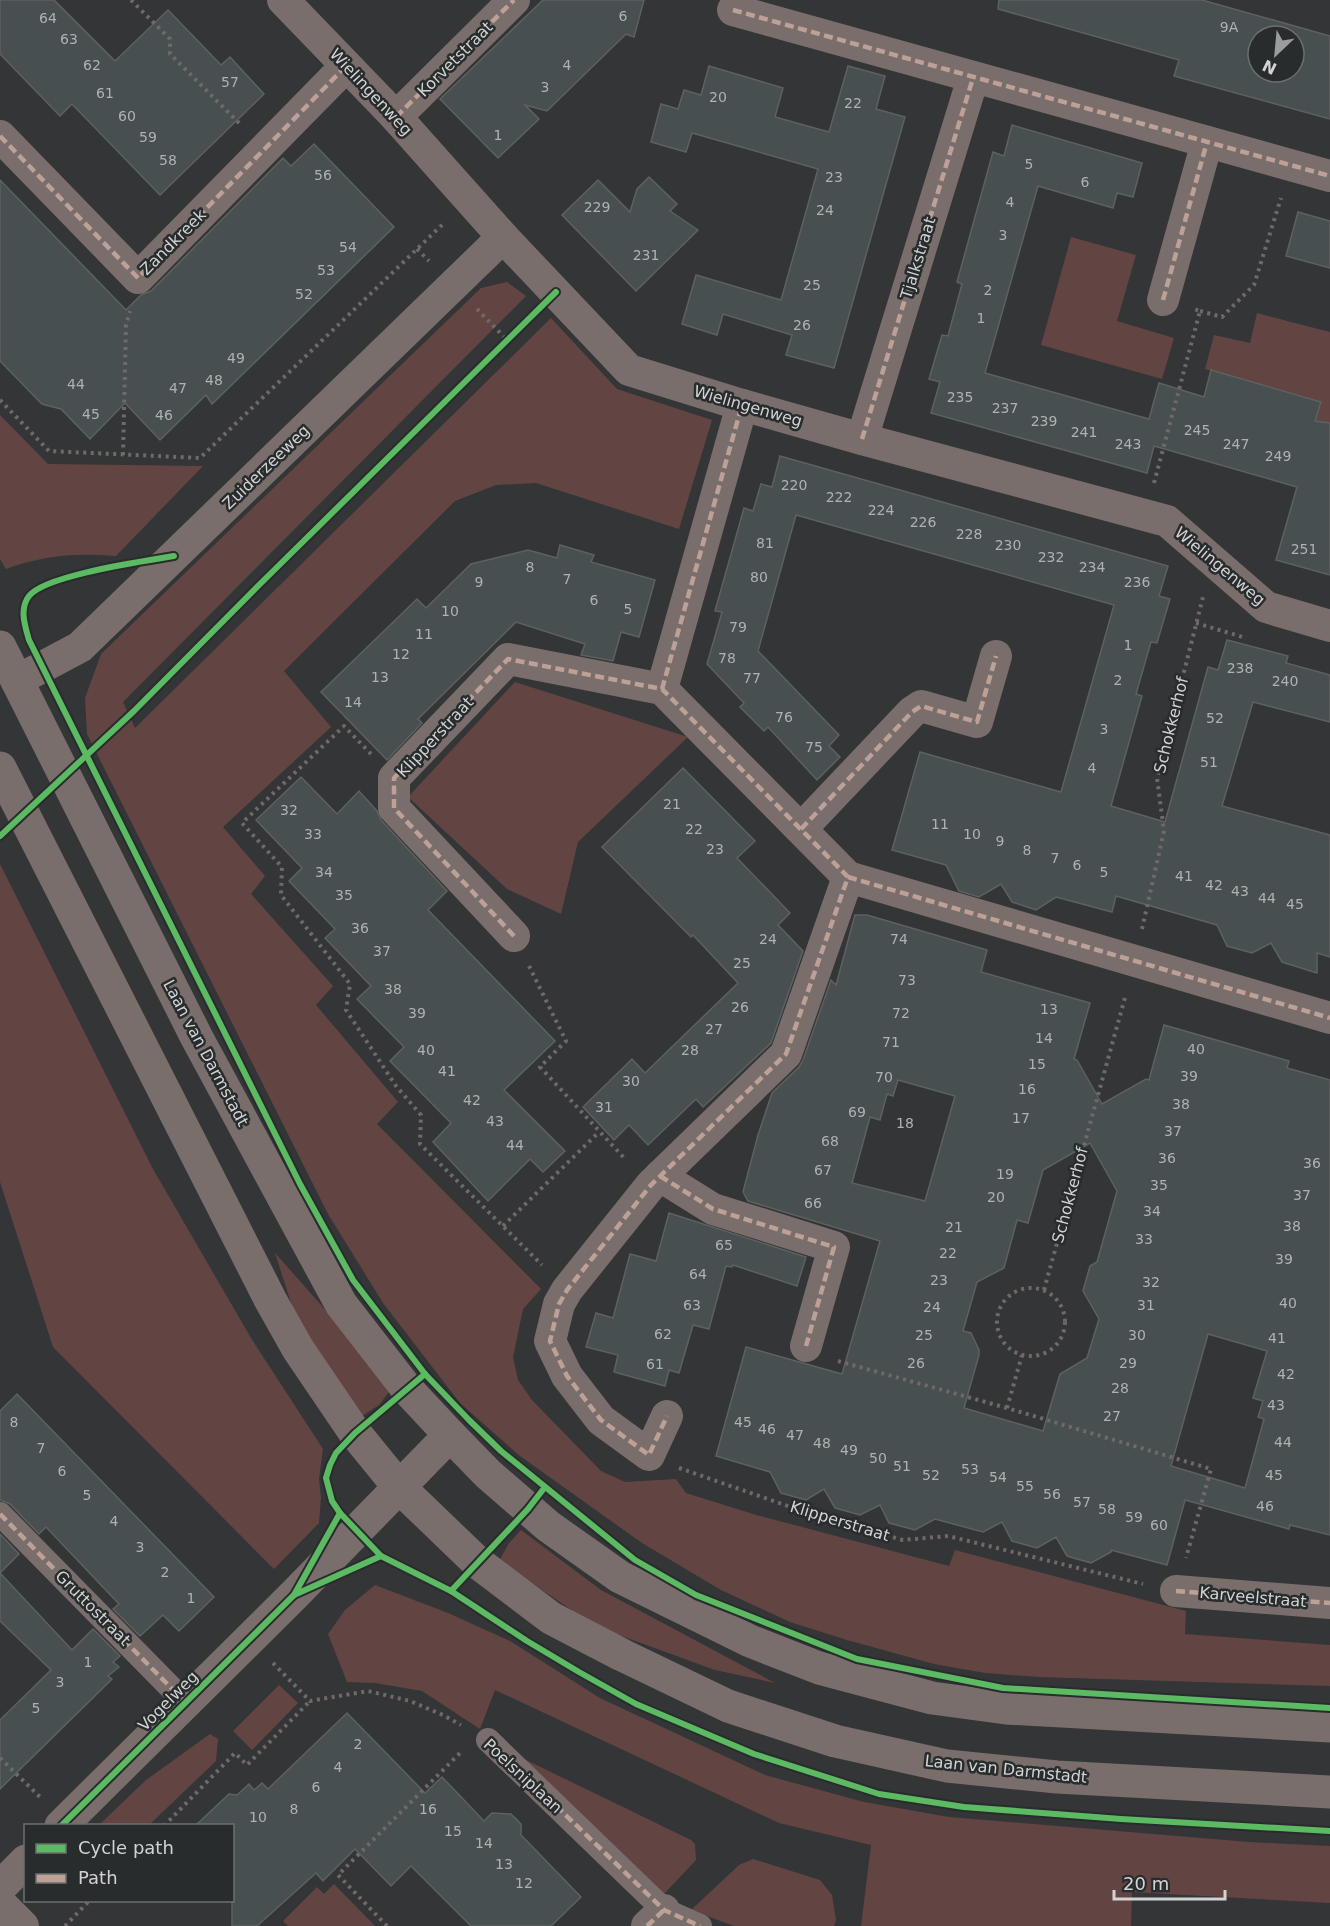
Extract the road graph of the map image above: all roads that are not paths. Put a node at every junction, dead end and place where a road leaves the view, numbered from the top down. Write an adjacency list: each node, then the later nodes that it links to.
1 (283, 0): 4 (street, Wielingenweg)
2 (514, 0): 6 (street, Korvetstraat)
3 (733, 10): 5 (street)
4 (346, 66): 6 (street, Wielingenweg); 7 (street, Zandkreek)
5 (973, 78): 8 (street); 13 (street, Tjalkstraat)
6 (396, 117): 10 (street, Wielingenweg)
7 (0, 136)
8 (1207, 142): 9 (street); 11 (street)
9 (1330, 176)
10 (503, 237): 12 (street, Wielingenweg); 17 (street, Zuiderzeeweg)
11 (1163, 300)
12 (742, 405): 13 (street, Wielingenweg); 18 (street)
13 (862, 439): 14 (street, Wielingenweg)
14 (1330, 626)
15 (0, 647): 17 (street, Laan van Darmstadt)
16 (996, 656): 20 (street)
17 (9, 685): 27 (street, Laan van Darmstadt)
18 (662, 689): 20 (street); 22 (street, Klipperstraat)
19 (0, 768): 28 (street, Laan van Darmstadt)
20 (801, 829): 21 (street)
21 (848, 877): 23 (street); 24 (street)
22 (514, 936)
23 (1330, 1018)
24 (656, 1181): 25 (street); 26 (street)
25 (806, 1346)
26 (667, 1416)
27 (450, 1435): 28 (street); 33 (street, Laan van Darmstadt)
28 (399, 1487): 32 (street, Vogelweg); 35 (street, Laan van Darmstadt)
29 (0, 1514): 32 (street, Gruttostraat)
30 (1176, 1591): 31 (street, Karveelstraat)
31 (1330, 1603)
32 (185, 1702): 36 (street, Vogelweg)
33 (1330, 1726)
34 (483, 1738): 40 (street, Poelsniplaan)
35 (1330, 1792)
36 (63, 1824)
37 (24, 1863): 38 (street)
38 (0, 1887)
39 (0, 1903): 41 (street)
40 (655, 1918): 42 (street)
41 (23, 1926)
42 (700, 1926)

